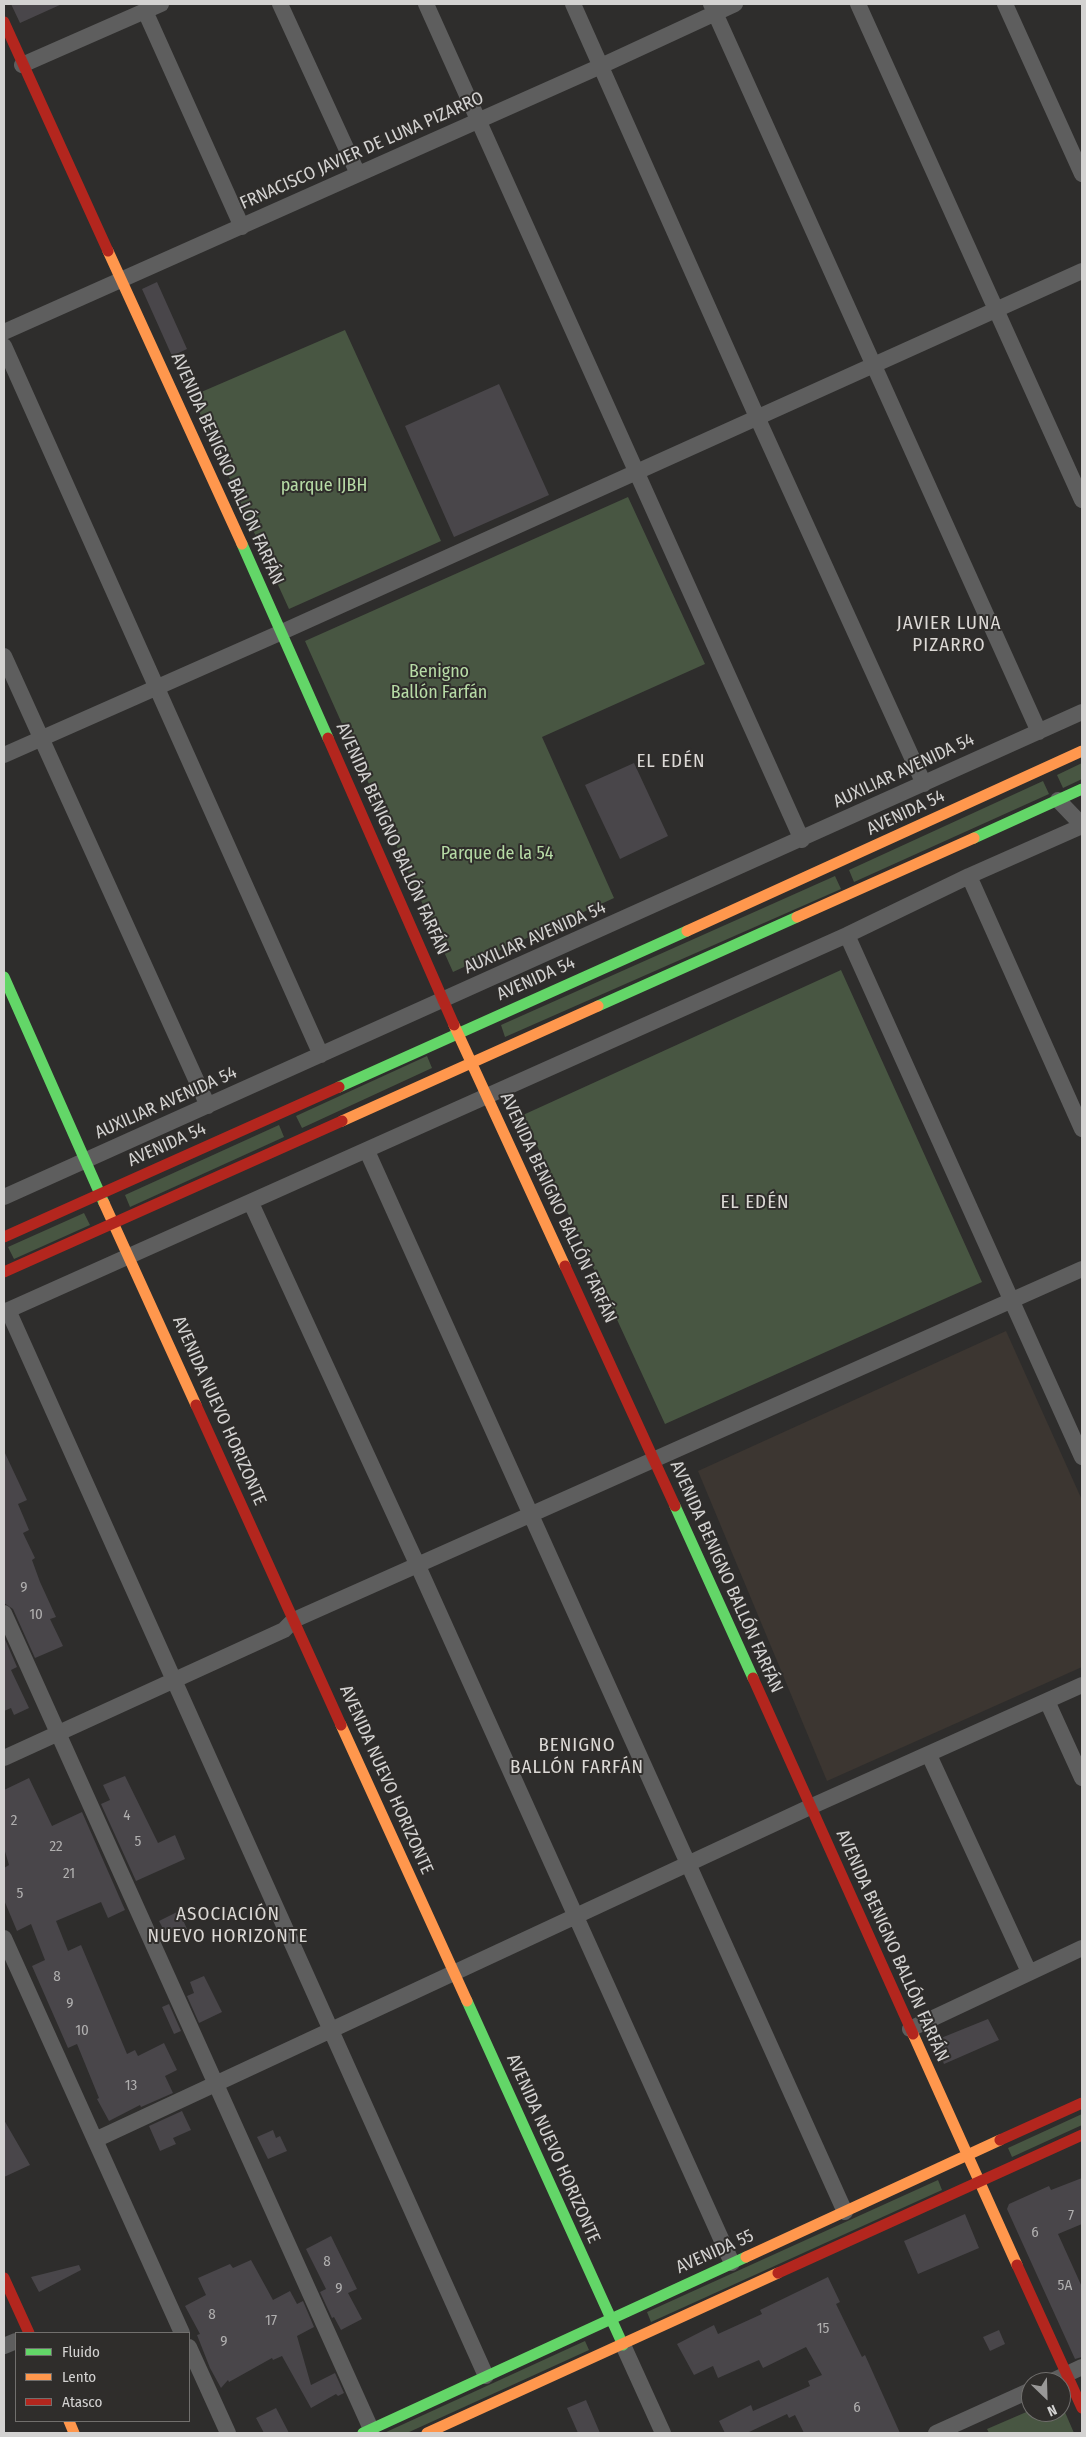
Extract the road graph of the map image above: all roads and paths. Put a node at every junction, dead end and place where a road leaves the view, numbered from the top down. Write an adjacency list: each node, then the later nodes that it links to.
1 (161, 4): 9 (street)
2 (280, 4): 14 (street)
3 (426, 4): 13 (street)
4 (573, 4): 12 (street)
5 (735, 4): 8 (street, FRNACISCO JAVIER DE LUNA PIZARRO)
6 (858, 4): 19 (street)
7 (1005, 4): 15 (street)
8 (713, 8): 12 (street, FRNACISCO JAVIER DE LUNA PIZARRO); 22 (street)
9 (145, 11): 11 (street); 16 (street)
10 (4, 22): 11 (street, AVENIDA BENIGNO BALLÓN FARFÁN)
11 (22, 65): 18 (street, AVENIDA BENIGNO BALLÓN FARFÁN)
12 (601, 66): 13 (street, FRNACISCO JAVIER DE LUNA PIZARRO); 23 (street)
13 (478, 120): 14 (street, FRNACISCO JAVIER DE LUNA PIZARRO); 24 (street)
14 (358, 174): 16 (street, FRNACISCO JAVIER DE LUNA PIZARRO)
15 (1082, 174)
16 (242, 227): 18 (street, FRNACISCO JAVIER DE LUNA PIZARRO)
17 (1082, 271): 19 (street)
18 (122, 280): 20 (street, FRNACISCO JAVIER DE LUNA PIZARRO); 26 (street, AVENIDA BENIGNO BALLÓN FARFÁN)
19 (997, 310): 22 (street); 25 (street)
20 (4, 332)
21 (4, 346): 28 (street)
22 (873, 364): 23 (street); 30 (street)
23 (757, 417): 24 (street); 34 (street)
24 (638, 472): 26 (street); 38 (street)
25 (1082, 500)
26 (282, 632): 28 (street); 42 (street, AVENIDA BENIGNO BALLÓN FARFÁN)
27 (4, 656): 31 (street)
28 (158, 688): 31 (street); 44 (street)
29 (1082, 712): 30 (street, AUXILIAR AVENIDA 54)
30 (1039, 732): 34 (street, AUXILIAR AVENIDA 54)
31 (41, 738): 33 (street); 47 (street)
32 (1082, 752): 43 (street, AVENIDA 54)
33 (4, 755)
34 (924, 784): 38 (street, AUXILIAR AVENIDA 54)
35 (1082, 789): 36 (street)
36 (1058, 800): 37 (street); 45 (street)
37 (1082, 826): 39 (street)
38 (802, 840): 42 (street, AUXILIAR AVENIDA 54)
39 (969, 876): 40 (street); 48 (street)
40 (847, 935): 46 (street); 59 (street)
41 (4, 978): 50 (street)
42 (443, 1001): 43 (street, AVENIDA BENIGNO BALLÓN FARFÁN); 44 (street, AUXILIAR AVENIDA 54)
43 (458, 1033): 45 (street, AVENIDA BENIGNO BALLÓN FARFÁN); 51 (street, AVENIDA 54)
44 (321, 1055): 47 (street, AUXILIAR AVENIDA 54)
45 (471, 1063): 46 (street, AVENIDA BENIGNO BALLÓN FARFÁN); 54 (street)
46 (487, 1097): 49 (street); 62 (street, AVENIDA BENIGNO BALLÓN FARFÁN)
47 (208, 1106): 50 (street, AUXILIAR AVENIDA 54)
48 (1082, 1129)
49 (367, 1151): 53 (street); 63 (street)
50 (86, 1160): 51 (street, AVENIDA NUEVO HORIZONTE); 52 (street, AUXILIAR AVENIDA 54)
51 (100, 1194): 54 (street, AVENIDA NUEVO HORIZONTE); 55 (street, AVENIDA 54)
52 (4, 1197)
53 (251, 1203): 56 (street); 64 (street)
54 (113, 1223): 56 (street, AVENIDA NUEVO HORIZONTE); 58 (street)
55 (4, 1237)
56 (130, 1256): 60 (street); 66 (street, AVENIDA NUEVO HORIZONTE)
57 (1082, 1269): 59 (street)
58 (4, 1272)
59 (1012, 1300): 61 (street); 62 (street)
60 (6, 1311): 67 (street)
61 (1082, 1457)
62 (654, 1459): 63 (street); 74 (street, AVENIDA BENIGNO BALLÓN FARFÁN)
63 (531, 1516): 64 (street); 75 (street)
64 (418, 1566): 66 (street); 76 (street)
65 (4, 1613): 70 (street)
66 (294, 1620): 67 (street); 79 (street, AVENIDA NUEVO HORIZONTE)
67 (174, 1681): 70 (street); 82 (street)
68 (1082, 1685): 69 (street)
69 (1047, 1701): 71 (street); 73 (street)
70 (58, 1733): 72 (street); 83 (street)
71 (929, 1755): 74 (street); 80 (street)
72 (4, 1758)
73 (1082, 1778)
74 (810, 1807): 75 (street); 81 (street, AVENIDA BENIGNO BALLÓN FARFÁN)
75 (689, 1863): 76 (street); 89 (street)
76 (575, 1916): 79 (street); 90 (street)
77 (4, 1938): 86 (street)
78 (1082, 1948): 80 (street)
79 (454, 1972): 82 (street); 92 (street, AVENIDA NUEVO HORIZONTE)
80 (1029, 1972): 81 (street)
81 (910, 2029): 87 (street, AVENIDA BENIGNO BALLÓN FARFÁN)
82 (333, 2030): 83 (street); 98 (street)
83 (215, 2084): 86 (street); 102 (street)
84 (1082, 2103): 87 (street, AVENIDA 55)
85 (1082, 2135): 88 (street)
86 (95, 2140): 94 (street)
87 (967, 2156): 88 (street, AVENIDA BENIGNO BALLÓN FARFÁN); 89 (street, AVENIDA 55)
88 (980, 2182): 95 (street); 97 (street, AVENIDA BENIGNO BALLÓN FARFÁN)
89 (845, 2212): 90 (street, AVENIDA 55)
90 (732, 2264): 92 (street, AVENIDA 55)
91 (4, 2278): 93 (street)
92 (610, 2319): 95 (street, AVENIDA NUEVO HORIZONTE); 98 (street, AVENIDA 55)
93 (29, 2332)
94 (182, 2332)
95 (623, 2345): 104 (street); 105 (street)
96 (190, 2350): 103 (street)
97 (1066, 2372)
98 (486, 2376): 102 (street, AVENIDA 55)
99 (1071, 2383): 101 (street, AVENIDA BENIGNO BALLÓN FARFÁN)
100 (1021, 2395): 106 (street)
101 (1082, 2408)
102 (367, 2431)
103 (228, 2433)
104 (427, 2433)
105 (663, 2433)
106 (936, 2433)

